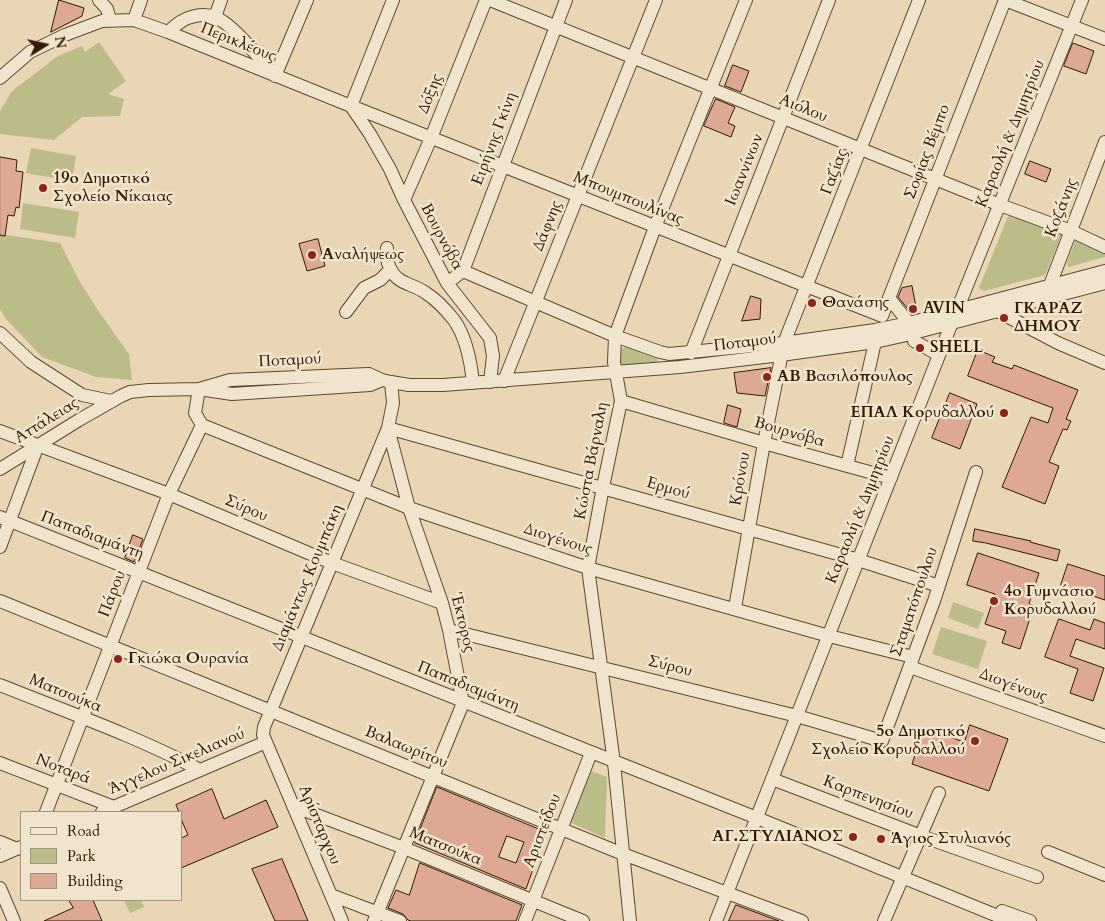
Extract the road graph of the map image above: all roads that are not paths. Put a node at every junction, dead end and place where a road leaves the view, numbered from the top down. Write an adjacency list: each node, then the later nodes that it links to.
1 (99, 0): 16 (street)
2 (141, 0): 17 (street)
3 (221, 0): 15 (street)
4 (307, 0): 23 (street)
5 (393, 0): 26 (street)
6 (486, 0): 28 (street, Δόξης)
7 (490, 0): 18 (street, Αιόλου)
8 (566, 0): 18 (street, Ειρήνης Γκίνη)
9 (656, 0): 22 (street, Δάφνης)
10 (746, 0): 25 (street, Κώστα Βάρναλη)
11 (830, 0): 27 (street, Ιωαννίνων)
12 (919, 0): 30 (street, Γαζίας)
13 (1005, 0): 19 (street); 32 (street, Σοφίας Βέμπο)
14 (1082, 0): 19 (street, Καραολή & Δημητρίου)
15 (215, 17): 20 (street); 23 (street)
16 (110, 20): 17 (street, Περικλέους); 24 (street)
17 (134, 20): 20 (street, Περικλέους)
18 (555, 26): 22 (street, Αιόλου); 31 (street, Ειρήνης Γκίνη)
19 (1072, 26): 21 (street); 35 (street, Καραολή & Δημητρίου)
20 (168, 32): 23 (street, Περικλέους)
21 (1105, 39)
22 (633, 58): 25 (street, Αιόλου); 33 (street, Δάφνης)
23 (275, 76): 26 (street, Περικλέους)
24 (0, 78)
25 (710, 89): 27 (street, Αιόλου); 36 (street, Κώστα Βάρναλη)
26 (351, 106): 28 (street, Μπουμπουλίνας); 34 (street, Βουρνόβα)
27 (783, 118): 30 (street, Αιόλου); 40 (street, Ιωαννίνων)
28 (431, 138): 31 (street, Μπουμπουλίνας); 34 (street, Δόξης)
29 (1105, 142): 37 (street, Κοζάνης)
30 (861, 149): 32 (street, Αιόλου); 47 (street, Γαζίας)
31 (502, 166): 33 (street, Μπουμπουλίνας); 42 (street, Ειρήνης Γκίνη)
32 (934, 179): 35 (street, Αιόλου); 48 (street, Σοφίας Βέμπο)
33 (578, 196): 36 (street, Μπουμπουλίνας); 49 (street, Δάφνης)
34 (404, 200): 44 (street, Βουρνόβα)
35 (1000, 205): 37 (street, Αιόλου); 50 (street, Καραολή & Δημητρίου)
36 (655, 227): 40 (street, Μπουμπουλίνας); 57 (street, Κώστα Βάρναλη)
37 (1071, 231): 38 (street, Αιόλου); 46 (street, Κοζάνης)
38 (1105, 247)
39 (388, 248): 41 (street)
40 (728, 256): 47 (street, Μπουμπουλίνας); 61 (street, Ιωαννίνων)
41 (390, 270): 52 (street); 68 (street)
42 (463, 271): 44 (street); 49 (street, Βουρνόβα)
43 (1105, 271): 46 (street, Ποταμού)
44 (447, 283): 67 (street, Βουρνόβα)
45 (1105, 283): 51 (street, Ποταμού)
46 (1050, 285): 50 (street, Ποταμού)
47 (807, 287): 53 (street, Μπουμπουλίνας); 60 (street, Γαζίας)
48 (889, 298): 53 (street, Σοφίας Βέμπο); 55 (street)
49 (536, 301): 57 (street, Βουρνόβα); 66 (street, Δάφνης)
50 (959, 308): 54 (street, Καραολή & Δημητρίου); 55 (street, Ποταμού)
51 (997, 311): 54 (street, Ποταμού); 63 (street)
52 (346, 312)
53 (884, 322): 55 (street, Ποταμού); 60 (street, Ποταμού)
54 (952, 322): 58 (street, Ποταμού); 62 (street, Καραολή & Δημητρίου)
55 (909, 323)
56 (0, 332): 70 (street)
57 (614, 336): 61 (street, Ποταμού); 64 (street, Κώστα Βάρναλη)
58 (908, 339): 59 (street, Ποταμού); 62 (street)
59 (875, 342): 60 (street, Ποταμού); 77 (street)
60 (783, 349): 61 (street, Ποταμού); 64 (street, Ποταμού); 75 (street, Κρόνου)
61 (691, 353)
62 (939, 355): 80 (street, Καραολή & Δημητρίου)
63 (1105, 362)
64 (616, 372): 66 (street, Ποταμού); 71 (street, Κώστα Βάρναλη)
65 (386, 381): 68 (street, Ποταμού); 69 (street, Ποταμού); 73 (street, Έκτορος)
66 (504, 381): 67 (street, Ποταμού)
67 (490, 382): 68 (street, Ποταμού)
68 (473, 383)
69 (199, 389): 70 (street, Ποταμού); 72 (street)
70 (111, 401): 76 (street, Αττάλειας)
71 (621, 401): 75 (street, Βουρνόβα); 81 (street, Κώστα Βάρναλη)
72 (202, 425): 82 (street, Διογένους); 83 (street, Πάρου)
73 (388, 428): 81 (street, Ερμού); 82 (street, Διαμάντως Κουμπάκη); 84 (street, Έκτορος)
74 (0, 430): 76 (street, Σύρου)
75 (764, 443): 77 (street, Βουρνόβα); 86 (street, Κρόνου)
76 (38, 445): 78 (street, Αττάλειας); 83 (street, Σύρου); 85 (street)
77 (848, 466): 80 (street, Βουρνόβα)
78 (0, 469)
79 (976, 472): 92 (street, Σταματόπουλου)
80 (891, 478): 88 (street, Καραολή & Δημητρίου)
81 (603, 487): 86 (street, Ερμού); 90 (street, Κώστα Βάρναλη)
82 (362, 489): 84 (street, Διογένους); 89 (street, Διαμάντως Κουμπάκη)
83 (169, 494): 89 (street, Σύρου); 91 (street, Πάρου)
84 (409, 508): 90 (street, Διογένους); 94 (street, Έκτορος)
85 (5, 519): 87 (street); 91 (street, Παπαδιαμάντη)
86 (749, 528): 88 (street, Ερμού); 95 (street, Κρόνου)
87 (0, 547)
88 (858, 560): 92 (street, Ερμού); 97 (street, Καραολή & Δημητρίου)
89 (332, 563): 94 (street, Σύρου); 98 (street, Διαμάντως Κουμπάκη)
90 (588, 568): 95 (street, Διογένους); 101 (street, Κώστα Βάρναλη)
91 (139, 572): 98 (street, Παπαδιαμάντη); 99 (street, Πάρου)
92 (939, 586): 100 (street, Σταματόπουλου)
93 (0, 601): 99 (street, Βαλαωρίτου)
94 (442, 603): 96 (street, Έκτορος)
95 (735, 608): 97 (street, Διογένους)
96 (449, 630): 101 (street, Σύρου); 103 (street, Έκτορος)
97 (829, 636): 100 (street, Διογένους); 105 (street, Καραολή & Δημητρίου)
98 (301, 638): 103 (street, Παπαδιαμάντη); 104 (street, Διαμάντως Κουμπάκη)
99 (111, 646): 104 (street, Βαλαωρίτου); 106 (street, Πάρου)
100 (912, 662): 107 (street, Διογένους); 108 (street, Σταματόπουλου)
101 (600, 667): 105 (street, Σύρου); 112 (street, Κώστα Βάρναλη)
102 (0, 686): 106 (street, Ματσούκα)
103 (463, 703): 110 (street, Παπαδιαμάντη); 114 (street)
104 (271, 710): 109 (street, Διαμάντως Κουμπάκη); 114 (street, Βαλαωρίτου)
105 (797, 716): 108 (street, Σύρου); 115 (street, Καραολή & Δημητρίου)
106 (83, 718): 113 (street, Ματσούκα); 116 (street, Πάρου)
107 (1105, 736)
108 (882, 741)
109 (266, 742): 113 (street, Άγγελου Σικελιανού); 118 (street, Αρίσταρχου)
110 (591, 753): 112 (street, Παπαδιαμάντη); 123 (street, Αριστείδου)
111 (0, 763): 116 (street, Νοταρά)
112 (614, 763): 122 (street, Παπαδιαμάντη); 129 (street, Κώστα Βάρναλη)
113 (200, 770): 119 (street, Άγγελου Σικελιανού)
114 (433, 777): 123 (street, Βαλαωρίτου); 127 (street)
115 (772, 778): 122 (street, Καραολή & Δημητρίου); 124 (street, Καρπενησίου)
116 (58, 785): 119 (street, Νοταρά); 120 (street, Πάρου)
117 (939, 793): 124 (street)
118 (294, 806): 127 (street, Ματσούκα); 137 (street, Αρίσταρχου)
119 (114, 807): 121 (street, Άγγελου Σικελιανού)
120 (46, 811)
121 (104, 811)
122 (757, 818): 132 (street, Παπαδιαμάντη); 136 (street, Καραολή & Δημητρίου)
123 (561, 828): 129 (street, Βαλαωρίτου); 138 (street, Αριστείδου)
124 (920, 836): 132 (street); 133 (street, Καρπενησίου)
125 (0, 842): 126 (street)
126 (19, 848): 130 (street)
127 (404, 848): 138 (street, Ματσούκα); 139 (street)
128 (1048, 852): 131 (street)
129 (623, 854): 136 (street, Βαλαωρίτου); 145 (street, Κώστα Βάρναλη)
130 (0, 856)
131 (1105, 875)
132 (903, 877): 134 (street, Παπαδιαμάντη); 148 (street)
133 (1037, 877)
134 (925, 886): 149 (street, Παπαδιαμάντη); 150 (street, Παπαδιαμάντη)
135 (0, 888): 140 (street)
136 (727, 892): 146 (street, Καραολή & Δημητρίου); 147 (street, Βαλαωρίτου)
137 (331, 895): 139 (street); 141 (street, Αρίσταρχου)
138 (533, 901): 143 (street, Αριστείδου); 144 (street, Ματσούκα)
139 (376, 916): 142 (street)
140 (14, 921)
141 (342, 921)
142 (400, 921)
143 (525, 921)
144 (583, 921)
145 (630, 921)
146 (716, 921)
147 (802, 921)
148 (884, 921)
149 (1010, 921)
150 (1030, 921)

